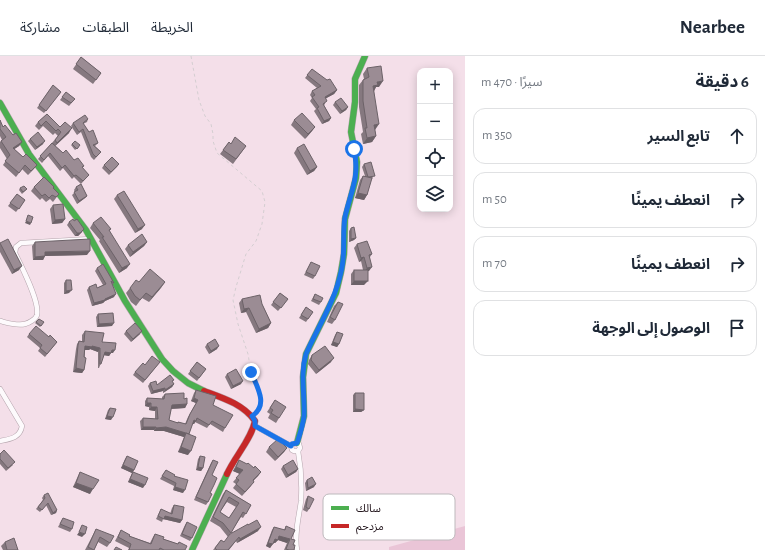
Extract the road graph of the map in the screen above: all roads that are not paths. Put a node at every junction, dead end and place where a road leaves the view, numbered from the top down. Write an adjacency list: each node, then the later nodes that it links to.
1 (365, 56): 8 (street)
2 (0, 103): 3 (street)
3 (91, 238): 4 (street); 6 (street)
4 (0, 321)
5 (0, 389): 7 (street)
6 (255, 426): 8 (street); 10 (street)
7 (0, 441)
8 (294, 444): 9 (street); 9 (street)
9 (298, 451): 11 (street)
10 (192, 550)
11 (298, 550)

